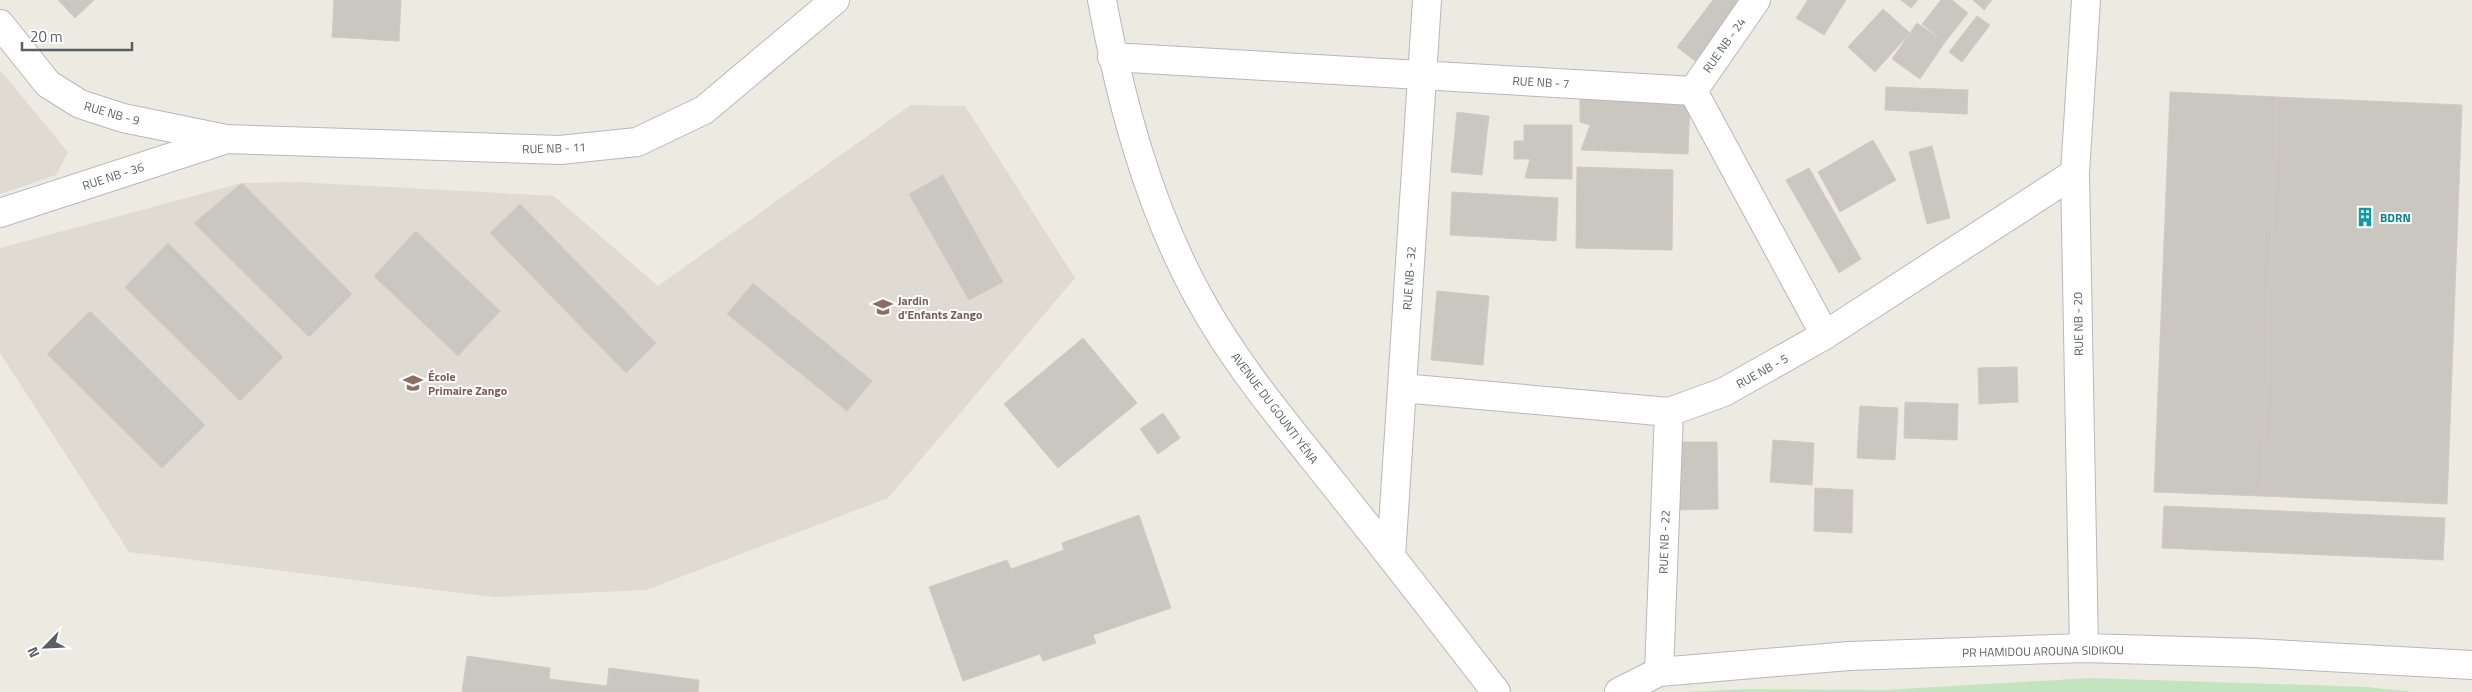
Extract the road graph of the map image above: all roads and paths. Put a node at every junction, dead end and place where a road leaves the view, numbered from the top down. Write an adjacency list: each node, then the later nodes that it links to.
1 (835, 0): 10 (street, RUE NB - 11)
2 (1102, 0): 7 (street, AVENUE DU GOUNTI YÉNA)
3 (1427, 0): 8 (street, RUE NB - 32)
4 (1756, 0): 9 (street, RUE NB - 24)
5 (2086, 0): 11 (street, RUE NB - 20)
6 (0, 24): 10 (street, RUE NB - 9)
7 (1112, 57): 8 (street, RUE NB - 7); 16 (street, AVENUE DU GOUNTI YÉNA)
8 (1424, 74): 9 (street, RUE NB - 7); 14 (street, RUE NB - 32)
9 (1693, 91): 13 (street)
10 (226, 139): 12 (street, RUE NB - 36)
11 (2075, 173): 13 (street, RUE NB - 5); 17 (street, RUE NB - 20)
12 (0, 213)
13 (1825, 335): 15 (street, RUE NB - 5)
14 (1402, 388): 15 (street, RUE NB - 5); 16 (street, RUE NB - 32)
15 (1669, 412): 19 (street, RUE NB - 22)
16 (1391, 557): 20 (street, AVENUE DU GOUNTI YÉNA)
17 (2084, 648): 18 (street, PR HAMIDOU AROUNA SIDIKOU); 19 (street, PR HAMIDOU AROUNA SIDIKOU)
18 (2472, 665)
19 (1659, 672): 21 (street, PR HAMIDOU AROUNA SIDIKOU)
20 (1496, 692)
21 (1619, 692)

